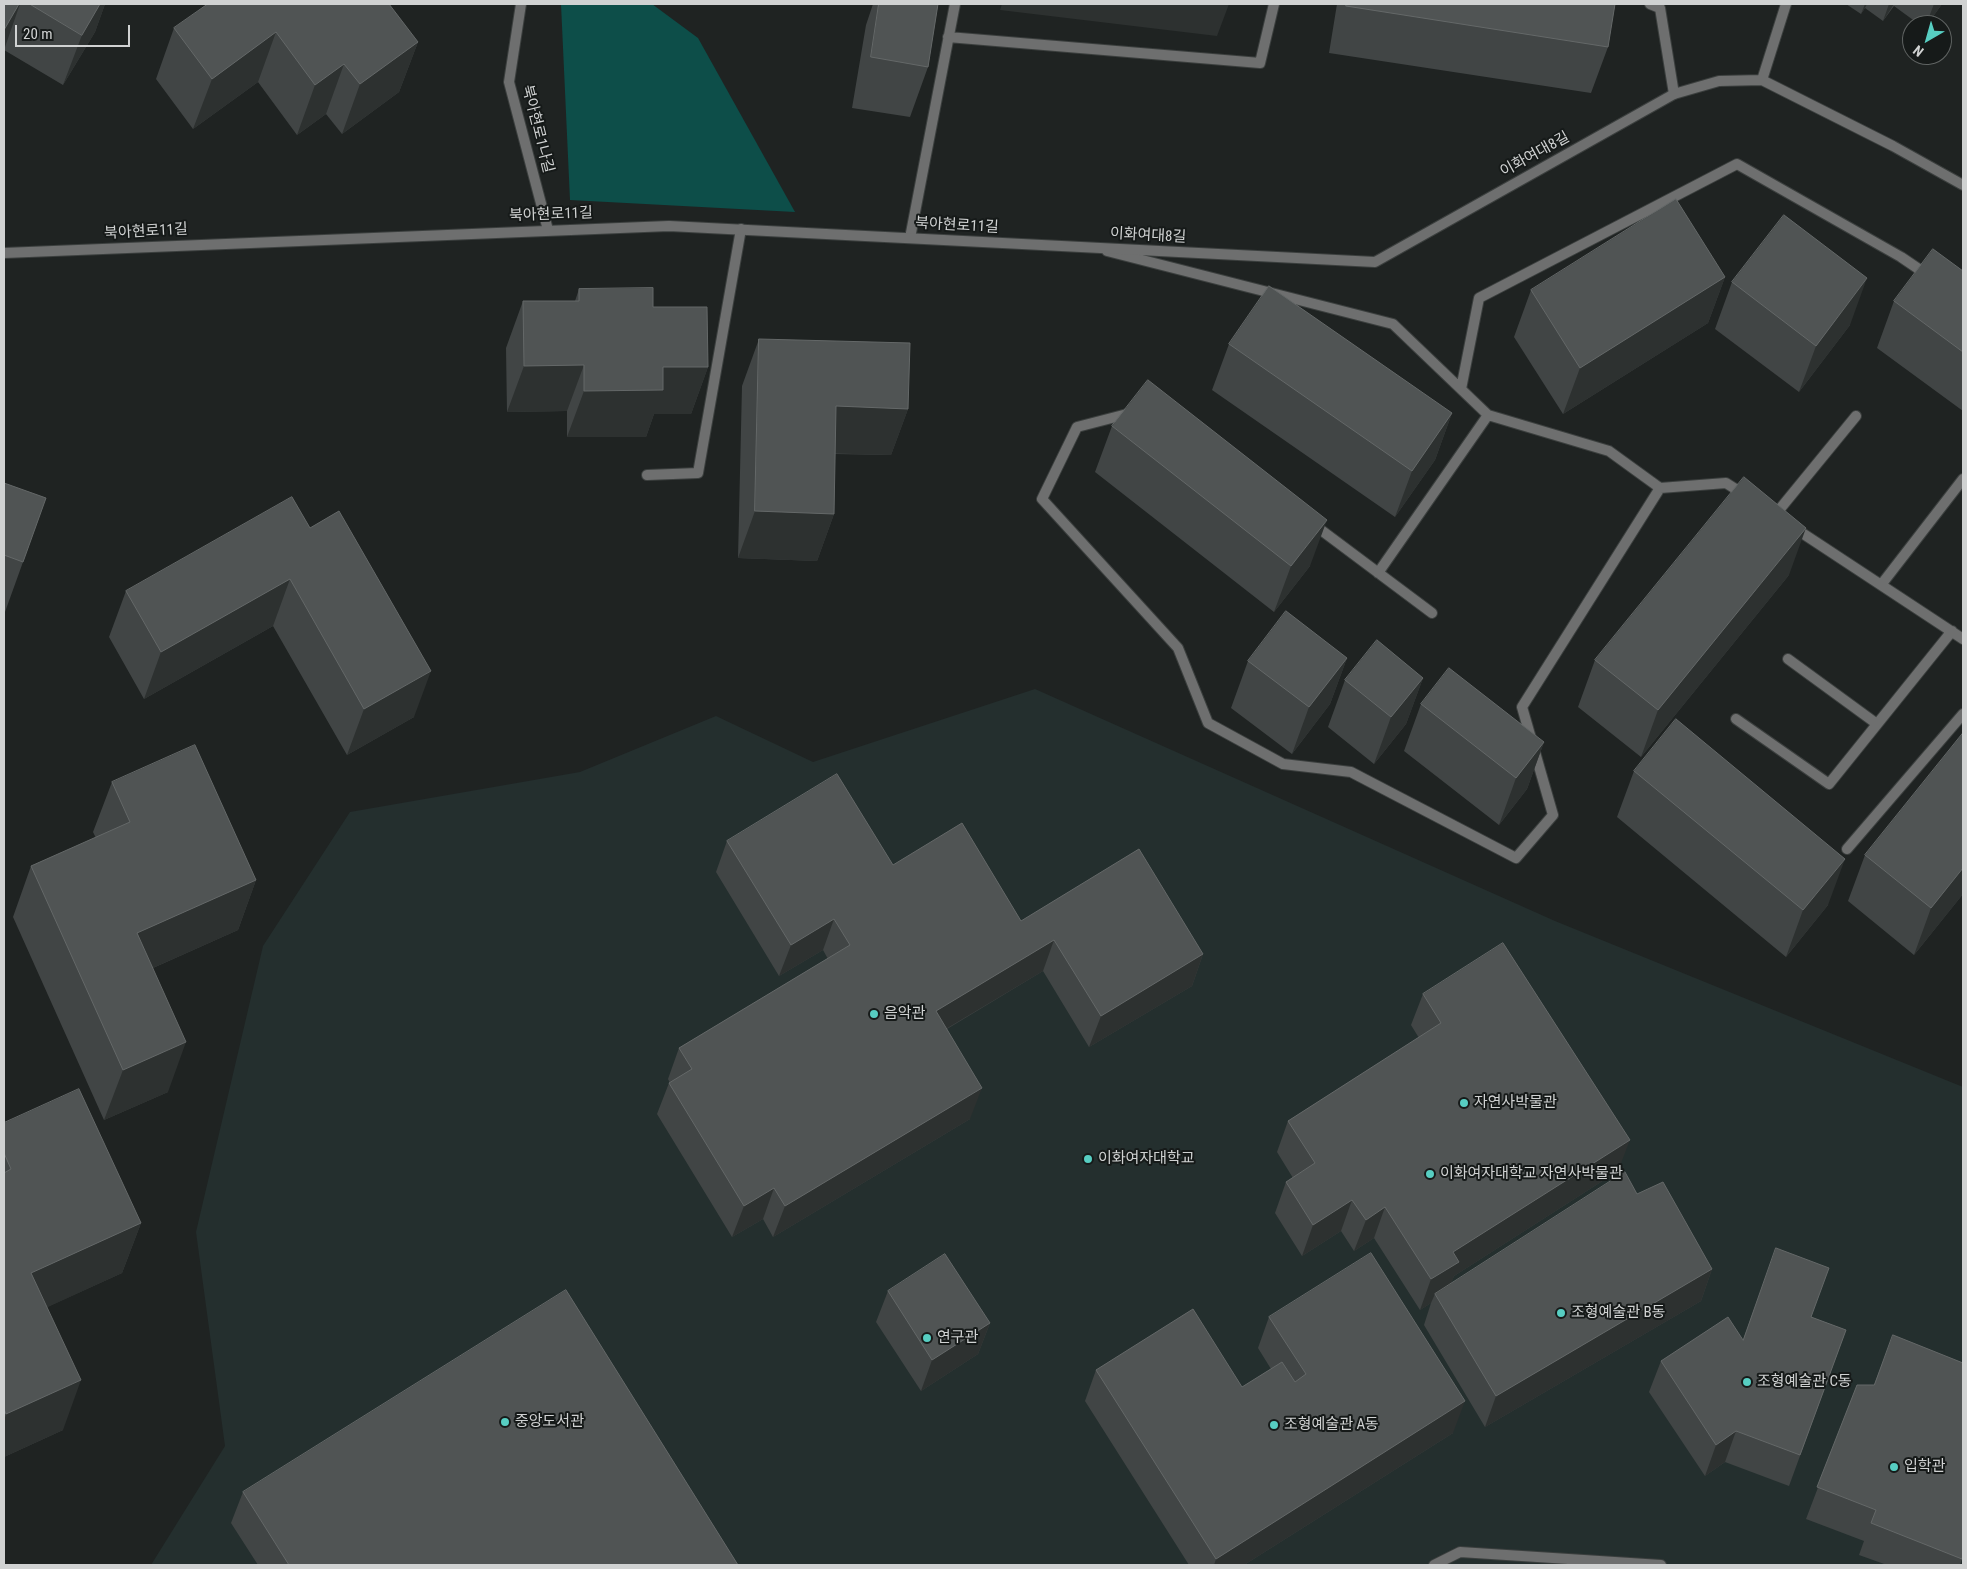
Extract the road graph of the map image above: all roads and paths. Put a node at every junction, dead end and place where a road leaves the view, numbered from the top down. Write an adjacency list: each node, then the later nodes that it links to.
1 (521, 4): 11 (street, 북아현로1나길)
2 (955, 4): 6 (street)
3 (1274, 4): 6 (street)
4 (1786, 4): 7 (street)
5 (1657, 5): 8 (street)
6 (948, 37): 12 (street)
7 (1762, 80): 8 (street, 이화여대8길); 9 (street, 이화여대8길)
8 (1674, 94): 13 (street, 이화여대8길)
9 (1963, 185)
10 (741, 229): 11 (street, 북아현로11길); 12 (street, 북아현로11길); 20 (street)
11 (548, 230): 14 (street, 북아현로11길)
12 (910, 238): 13 (street, 북아현로11길)
13 (1098, 249): 16 (street)
14 (4, 253)
15 (1940, 283): 16 (street)
16 (1460, 389): 18 (street)
17 (1138, 411): 22 (street)
18 (1488, 415): 22 (street); 25 (street)
19 (1856, 416): 26 (street)
20 (647, 475)
21 (1963, 479): 26 (street)
22 (1660, 488): 23 (street)
23 (1750, 499)
24 (1305, 518): 25 (street)
25 (1378, 573): 27 (street)
26 (1880, 585): 28 (street)
27 (1432, 613)
28 (1952, 631): 29 (street); 33 (street)
29 (1963, 639)
30 (1788, 659): 33 (street)
31 (1963, 714): 34 (street)
32 (1736, 719): 33 (street)
33 (1877, 724)
34 (1847, 848)
35 (1434, 1565): 36 (street)
36 (1661, 1565)

